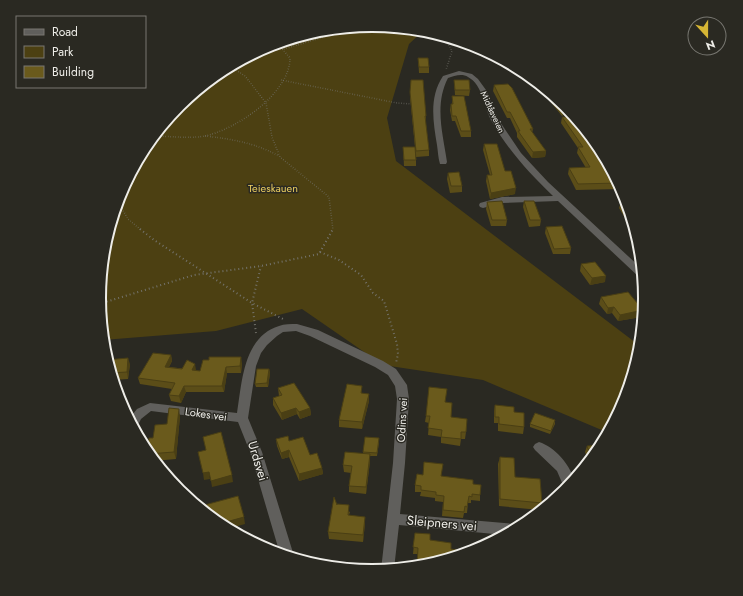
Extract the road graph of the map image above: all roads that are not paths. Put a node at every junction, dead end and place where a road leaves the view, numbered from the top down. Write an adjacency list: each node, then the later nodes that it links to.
1 (443, 162): 2 (street, Midtåsveien)
2 (560, 198): 3 (street); 4 (street, Midtåsveien)
3 (483, 205)
4 (636, 270)
5 (134, 418): 6 (street, Lokes vei)
6 (242, 418): 9 (street, Odins vei); 11 (street, Urdsvei)
7 (538, 447): 8 (street)
8 (567, 478)
9 (394, 519): 10 (street, Sleipners vei); 12 (street, Odins vei)
10 (503, 529)
11 (285, 550)
12 (388, 563)

